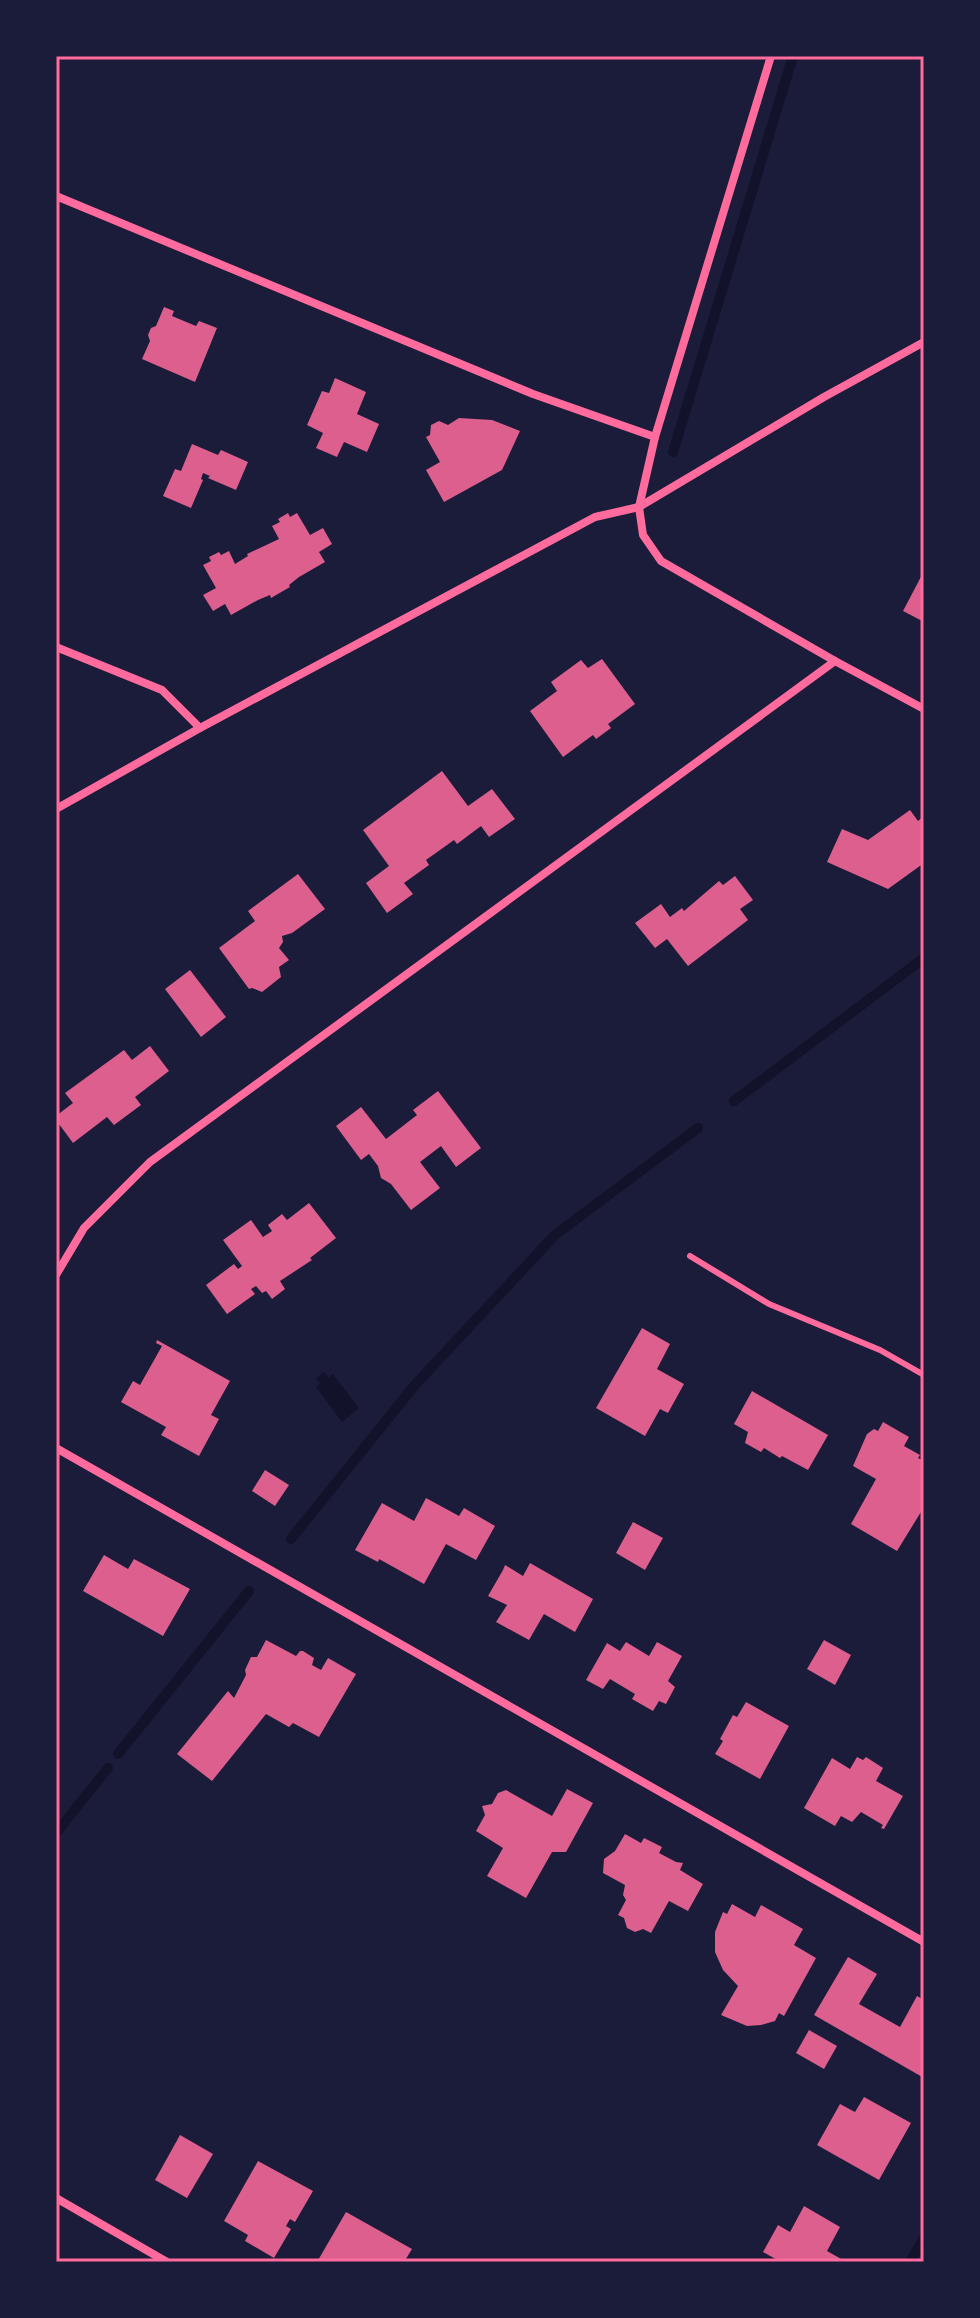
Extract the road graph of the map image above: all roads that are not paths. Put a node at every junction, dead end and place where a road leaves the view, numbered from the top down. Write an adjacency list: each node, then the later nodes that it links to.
1 (771, 56): 4 (street)
2 (56, 196): 4 (street)
3 (924, 342): 5 (street)
4 (655, 437): 5 (street)
5 (639, 507): 7 (street); 9 (street)
6 (56, 647): 9 (street)
7 (835, 661): 8 (street); 12 (street)
8 (924, 709)
9 (200, 728): 10 (street)
10 (56, 809)
11 (690, 1256): 13 (lane)
12 (56, 1275)
13 (924, 1375)
14 (56, 1448): 15 (street)
15 (924, 1942)
16 (56, 2198): 17 (street)
17 (167, 2262)

